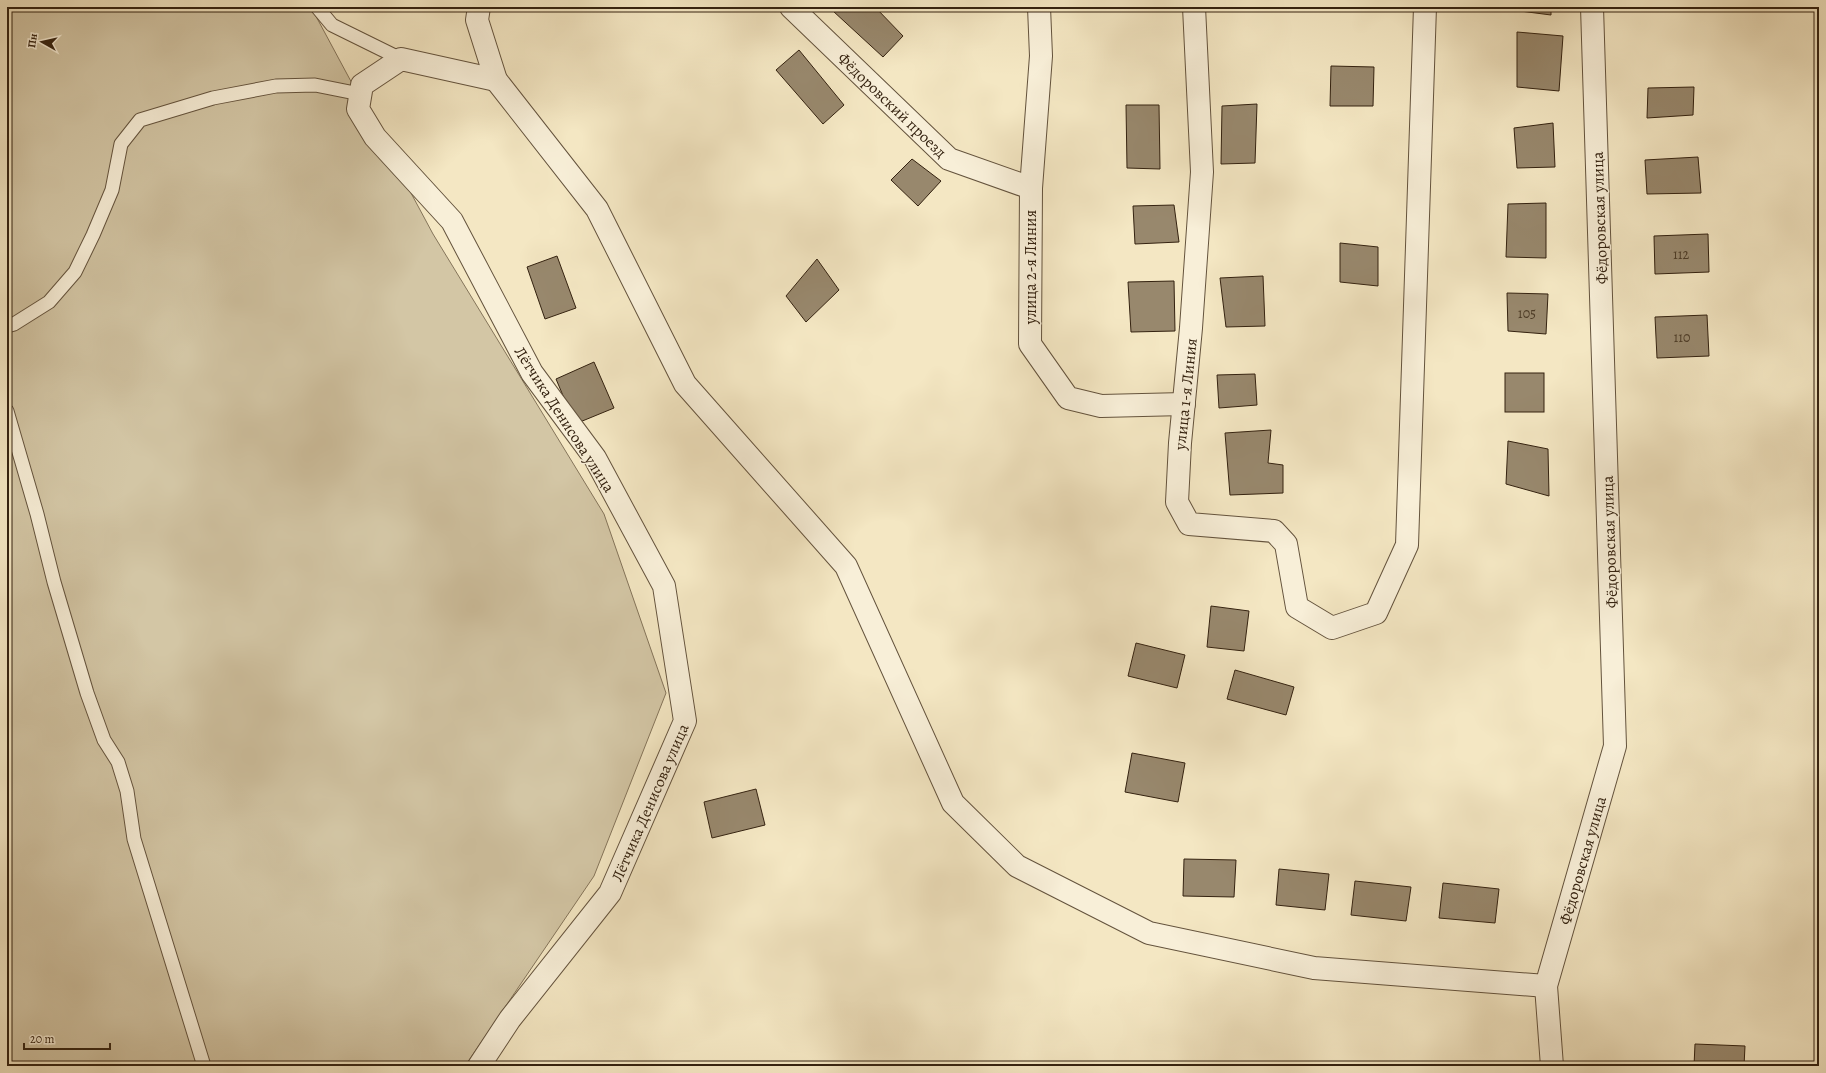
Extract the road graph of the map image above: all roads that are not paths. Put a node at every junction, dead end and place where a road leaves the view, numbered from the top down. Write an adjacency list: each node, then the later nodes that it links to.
1 (317, 7): 8 (lane)
2 (478, 7): 9 (street)
3 (791, 7): 11 (street, Фёдоровский проезд)
4 (1039, 7): 11 (street, улица 2-я Линия)
5 (1194, 7): 13 (street, улица 1-я Линия)
6 (1425, 7): 13 (street, улица 1-я Линия)
7 (1592, 7): 15 (street, Фёдоровская улица)
8 (401, 59): 9 (street); 10 (street)
9 (496, 80): 15 (street)
10 (360, 94): 12 (lane); 17 (street, Лётчика Денисова улица)
11 (1031, 188): 13 (street, улица 2-я Линия)
12 (7, 326)
13 (1184, 404)
14 (7, 411): 16 (lane)
15 (1546, 986): 18 (street, Фёдоровская улица)
16 (204, 1066)
17 (479, 1066)
18 (1552, 1066)

